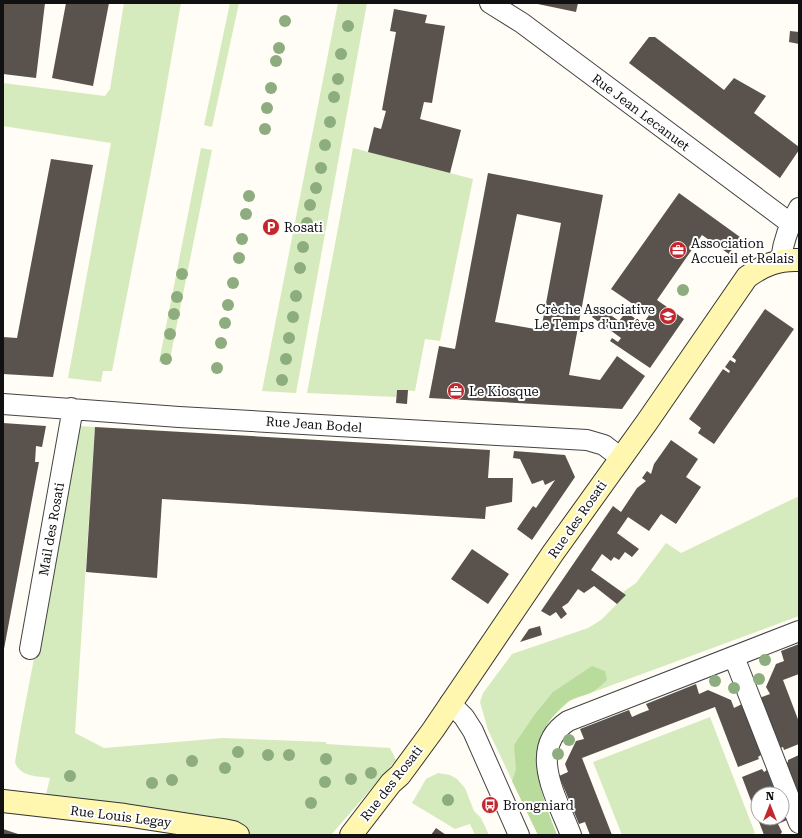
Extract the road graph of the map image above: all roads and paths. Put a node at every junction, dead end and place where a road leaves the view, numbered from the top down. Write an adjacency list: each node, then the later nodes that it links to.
1 (490, 3): 2 (street, Rue Jean Lecanuet)
2 (794, 216): 3 (street, Rue des Rosati)
3 (790, 260): 6 (street, Rue des Rosati)
4 (3, 404): 5 (street, Rue Jean Bodel)
5 (71, 408): 6 (street, Rue Jean Bodel); 8 (street, Mail des Rosati)
6 (621, 458): 10 (street, Rue des Rosati)
7 (799, 631): 9 (street)
8 (30, 650)
9 (734, 656): 12 (street); 16 (street)
10 (450, 704): 14 (street, Rue des Rosati); 15 (street)
11 (3, 801): 13 (street, Rue Louis Legay)
12 (799, 823)
13 (238, 835)
14 (351, 835)
15 (519, 835)
16 (571, 835)

